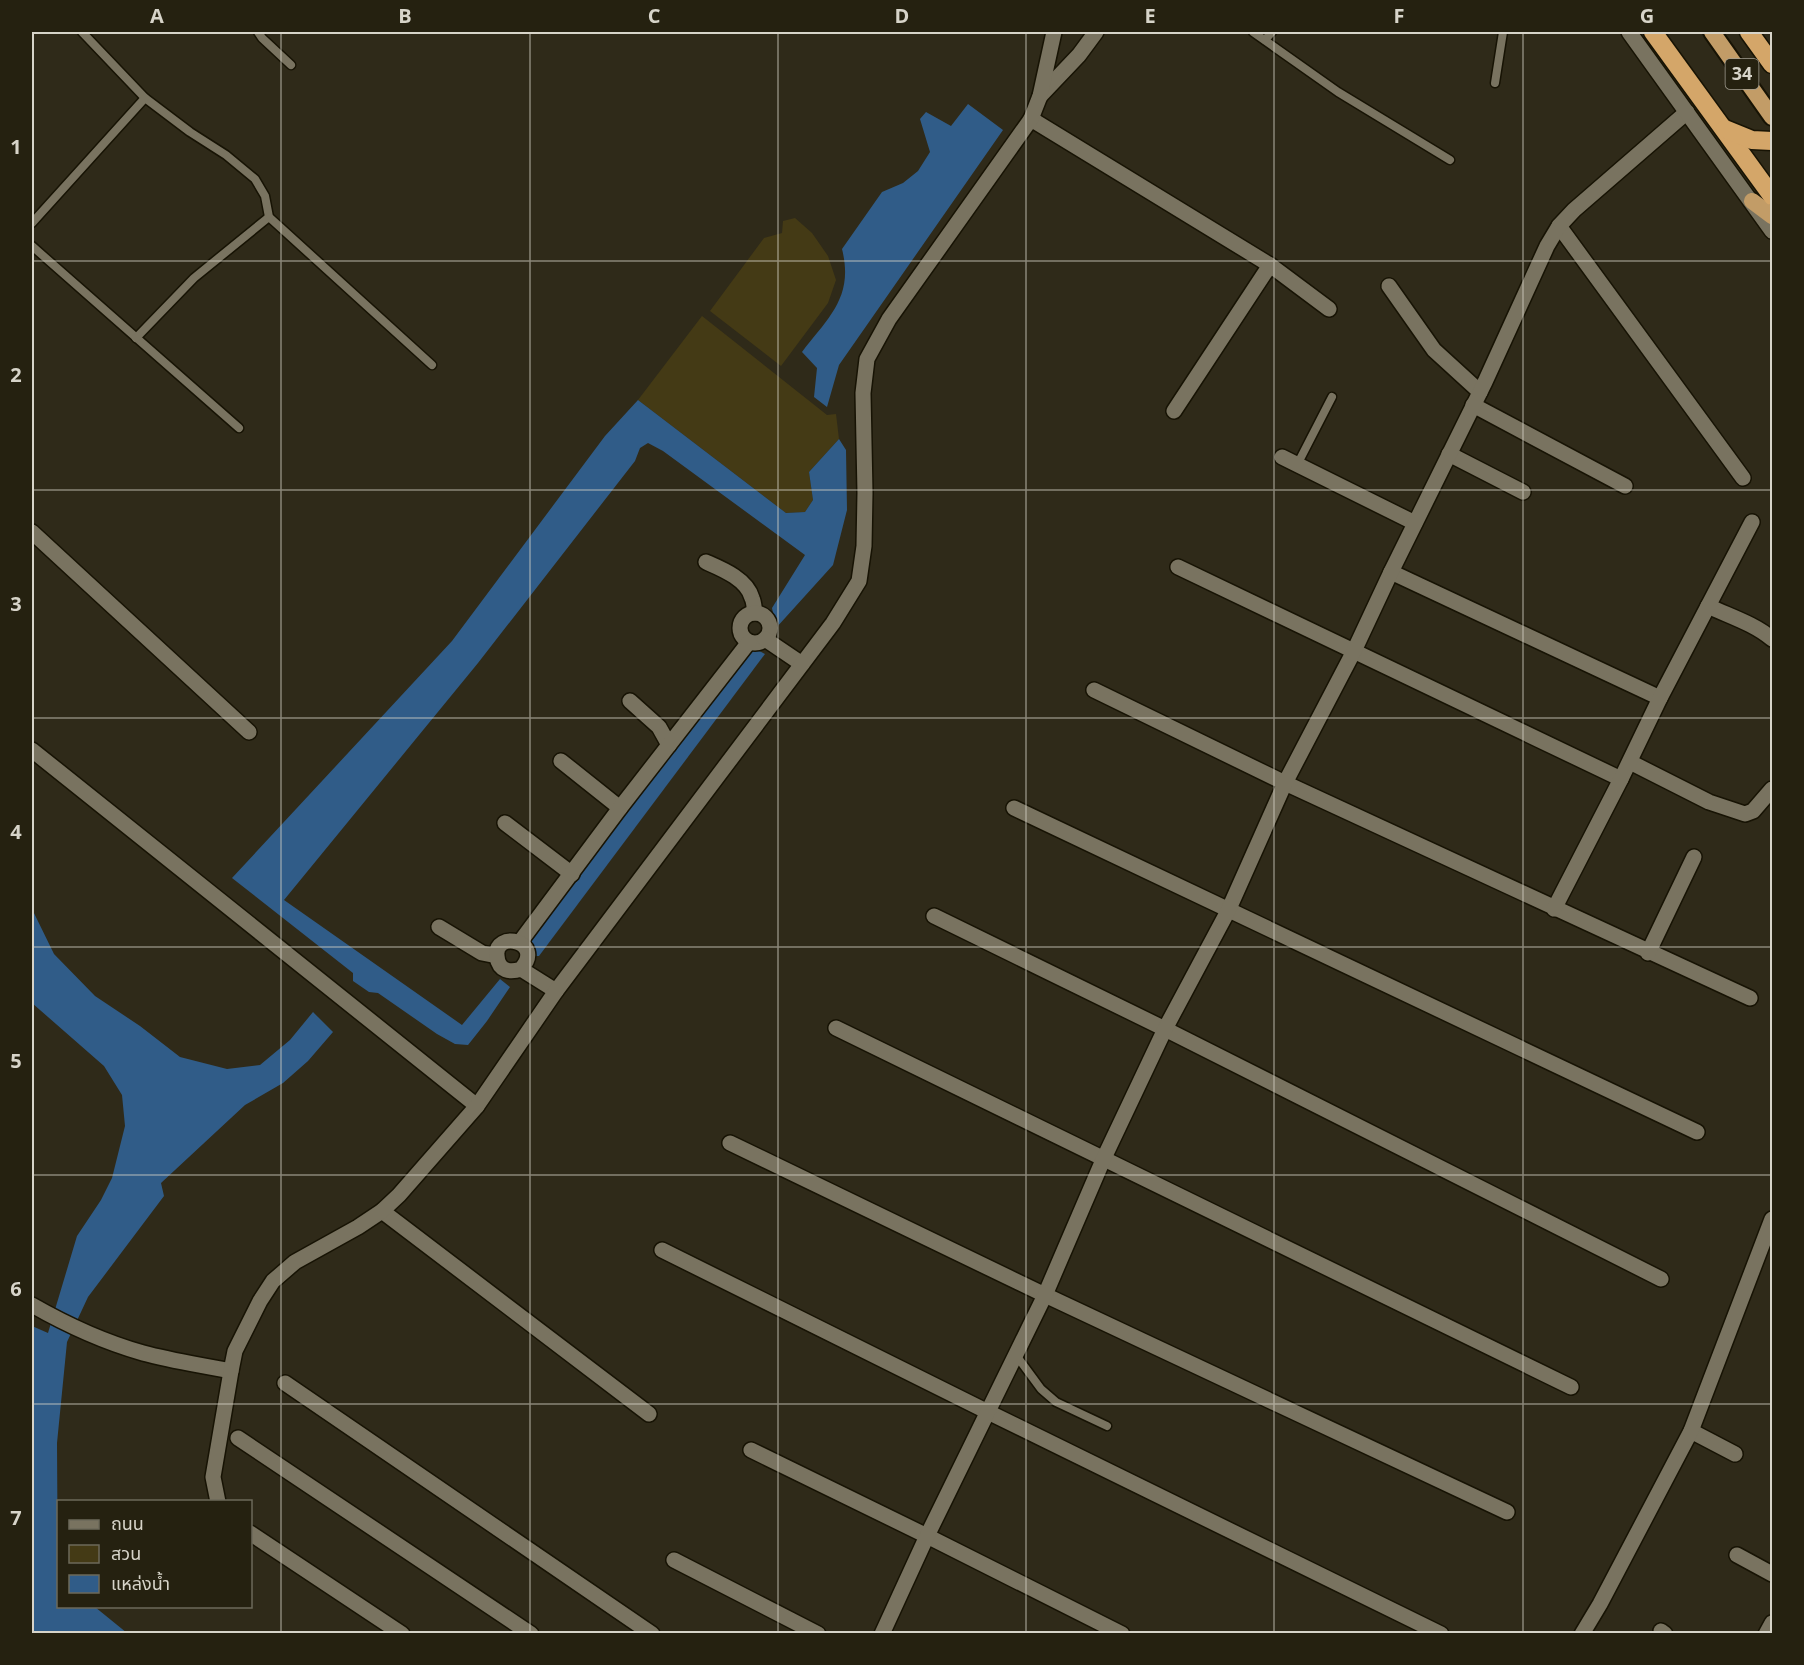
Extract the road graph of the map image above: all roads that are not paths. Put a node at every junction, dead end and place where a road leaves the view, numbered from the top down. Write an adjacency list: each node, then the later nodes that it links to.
1 (82, 32): 17 (lane)
2 (258, 32): 14 (lane)
3 (1054, 32): 16 (street)
4 (1096, 32): 16 (street)
5 (1253, 32): 12 (lane)
6 (1272, 32): 12 (lane)
7 (1503, 32): 15 (lane)
8 (1629, 32): 18 (street)
9 (1653, 32): 21 (highway)
10 (1712, 32): 19 (highway, 34)
11 (1749, 32): 13 (highway)
12 (1265, 40): 23 (lane)
13 (1773, 64)
14 (291, 65)
15 (1495, 83)
16 (1040, 96): 20 (street)
17 (146, 98): 27 (lane); 28 (lane)
18 (1687, 112): 25 (street); 29 (street)
19 (1773, 117)
20 (1031, 119): 32 (street); 59 (street)
21 (1723, 128): 22 (highway); 24 (highway)
22 (1773, 141)
23 (1450, 160)
24 (1773, 196)
25 (1752, 201): 26 (highway); 30 (street)
26 (1773, 216)
27 (269, 217): 35 (lane); 36 (lane)
28 (32, 223)
29 (1559, 226): 37 (street); 44 (street)
30 (1773, 231)
31 (32, 246): 35 (lane)
32 (1270, 265): 34 (street); 39 (street)
33 (1389, 286): 37 (street)
34 (1329, 309)
35 (136, 338): 40 (lane)
36 (432, 365)
37 (1479, 393): 41 (street); 45 (street)
38 (1332, 397): 43 (lane)
39 (1174, 411)
40 (239, 428)
41 (1449, 454): 46 (street); 48 (street)
42 (1282, 457): 43 (street)
43 (1297, 465): 48 (street)
44 (1743, 478)
45 (1625, 486)
46 (1523, 492)
47 (1752, 522): 53 (street)
48 (1415, 523): 52 (street)
49 (32, 532): 63 (street)
50 (706, 562): 54 (street)
51 (1178, 567): 58 (street)
52 (1391, 572): 58 (street); 61 (street)
53 (1708, 606): 56 (street); 61 (street)
54 (755, 613): 55 (street); 57 (street)
55 (765, 639): 57 (street); 59 (street)
56 (1773, 639)
57 (749, 642): 64 (street)
58 (1354, 651): 68 (street); 69 (street)
59 (802, 664): 84 (street)
60 (1094, 690): 69 (street)
61 (1660, 698): 67 (street)
62 (630, 701): 64 (street)
63 (249, 732)
64 (669, 745): 71 (street)
65 (32, 750): 88 (street)
66 (561, 761): 71 (street)
67 (1630, 762): 68 (street); 70 (street)
68 (1621, 779): 76 (street)
69 (1285, 783): 76 (street); 77 (street)
70 (1773, 789)
71 (620, 808): 75 (street)
72 (1014, 808): 77 (street)
73 (505, 823): 75 (street)
74 (1694, 857): 81 (street)
75 (572, 874): 80 (street)
76 (1554, 909): 81 (street)
77 (1228, 910): 87 (street); 89 (street)
78 (934, 916): 87 (street)
79 (440, 927): 82 (street)
80 (520, 942): 82 (street); 83 (street)
81 (1648, 953): 85 (street)
82 (497, 956): 83 (street)
83 (521, 969): 84 (street)
84 (556, 991): 88 (street)
85 (1750, 998)
86 (836, 1028): 91 (street)
87 (1165, 1029): 91 (street); 95 (street)
88 (477, 1106): 92 (street)
89 (1697, 1132)
90 (730, 1143): 96 (street)
91 (1103, 1160): 96 (street); 101 (street)
92 (382, 1210): 99 (street); 103 (street)
93 (1773, 1219): 105 (street)
94 (662, 1250): 102 (street)
95 (1661, 1278)
96 (1045, 1295): 98 (street); 110 (street)
97 (32, 1305): 99 (street)
98 (1016, 1355): 102 (street); 104 (lane)
99 (231, 1371): 109 (street)
100 (285, 1383): 119 (street)
101 (1571, 1387)
102 (988, 1412): 112 (street); 123 (street)
103 (649, 1414)
104 (1107, 1426)
105 (1691, 1431): 108 (street); 124 (street)
106 (238, 1438): 118 (street)
107 (751, 1450): 112 (street)
108 (1736, 1454)
109 (218, 1500)
110 (1507, 1512)
111 (252, 1534): 117 (street)
112 (927, 1536): 121 (street); 122 (street)
113 (1737, 1555): 115 (street)
114 (674, 1560): 120 (street)
115 (1773, 1574)
116 (1773, 1623): 125 (street)
117 (402, 1634)
118 (531, 1634)
119 (652, 1634)
120 (818, 1634)
121 (882, 1634)
122 (1122, 1634)
123 (1440, 1634)
124 (1582, 1634)
125 (1766, 1634)

